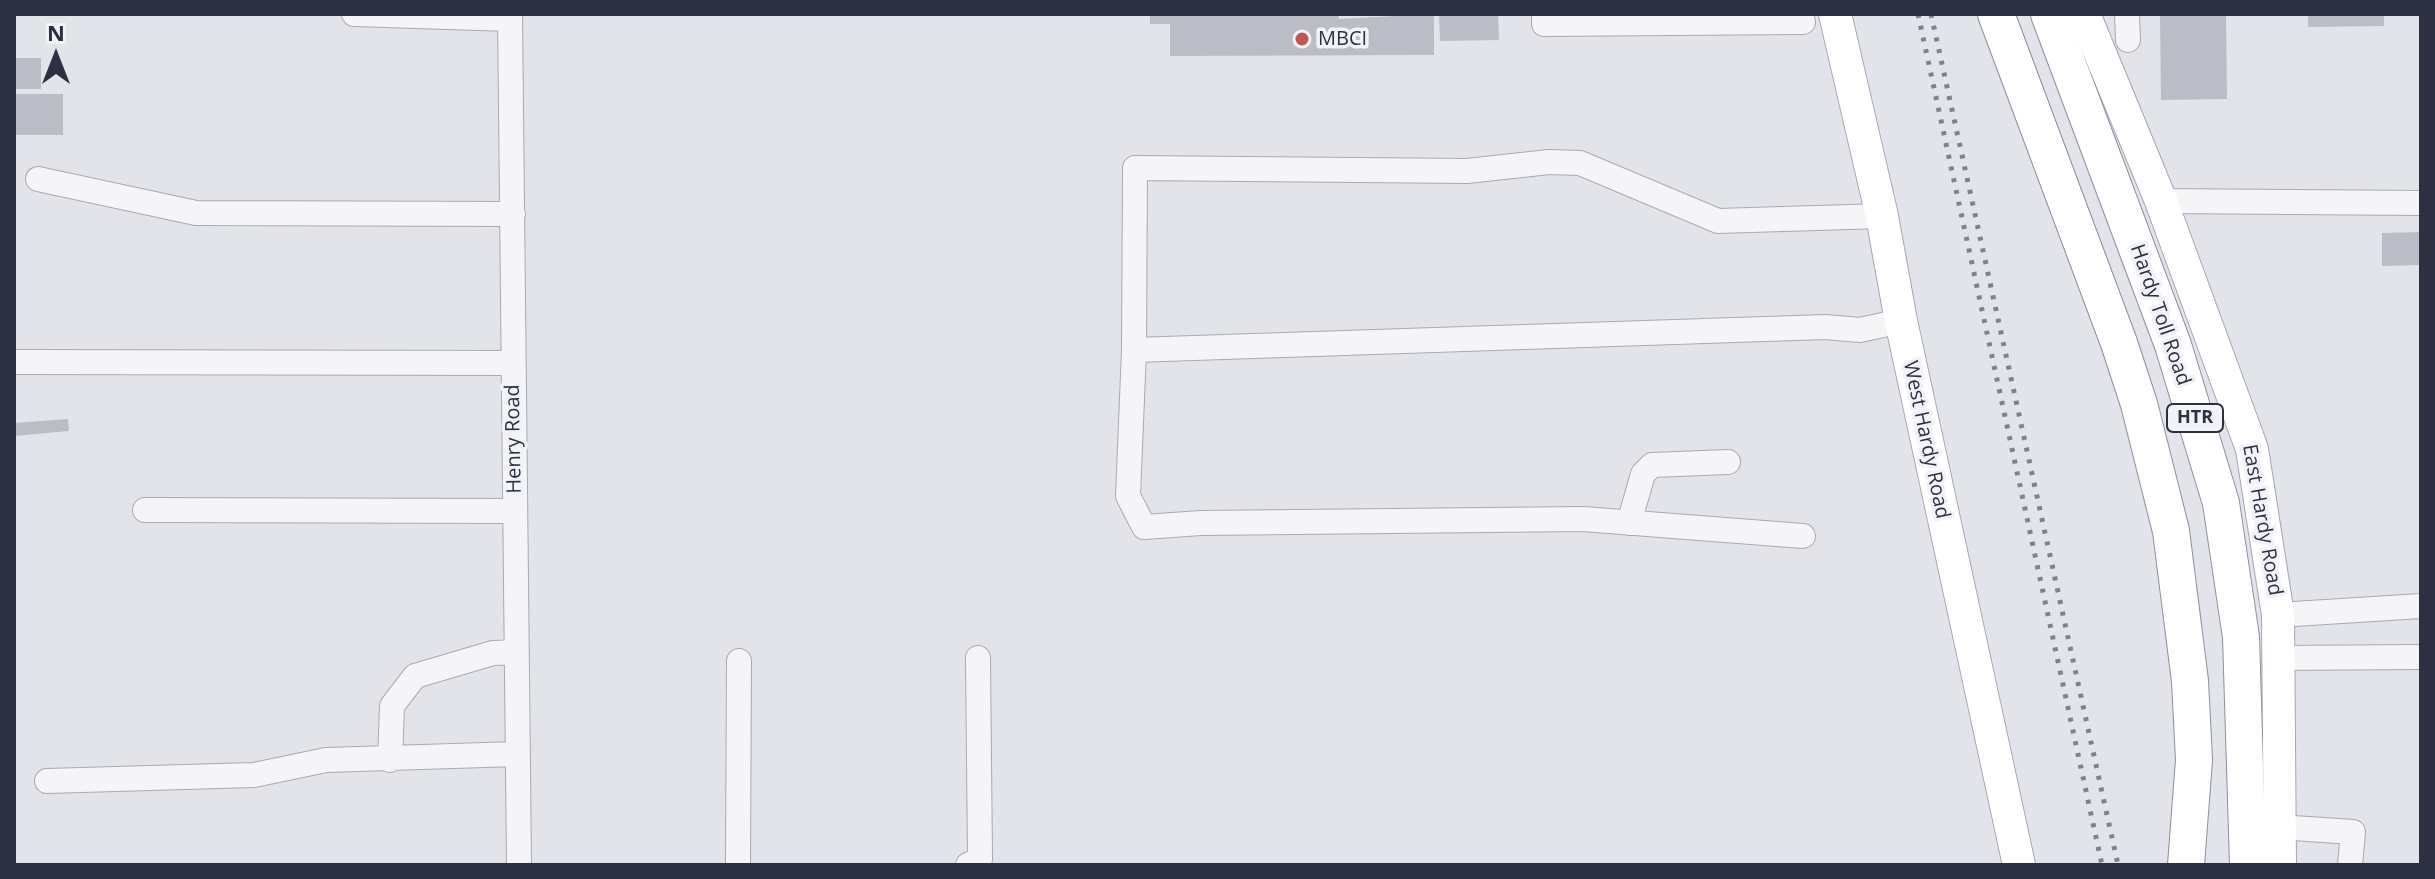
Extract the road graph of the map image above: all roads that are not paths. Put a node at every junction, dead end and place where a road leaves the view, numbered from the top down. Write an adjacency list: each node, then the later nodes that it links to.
1 (354, 14): 9 (street)
2 (1544, 14): 3 (street)
3 (1801, 14)
4 (1835, 14): 15 (main road, West Hardy Road)
5 (1996, 14): 40 (highway, HTR)
6 (2049, 14): 35 (highway, Hardy Toll Road / HTR)
7 (2084, 14): 12 (main road, East Hardy Road)
8 (2127, 14): 10 (street)
9 (510, 16): 14 (street, Henry Road)
10 (2128, 40)
11 (38, 179): 14 (street)
12 (2161, 201): 13 (street); 26 (main road, East Hardy Road)
13 (2421, 203)
14 (513, 214): 19 (street, Henry Road)
15 (1882, 216): 16 (main road, West Hardy Road); 17 (street)
16 (1901, 321): 17 (street); 39 (main road, West Hardy Road)
17 (1134, 350): 23 (street)
18 (14, 362): 19 (street)
19 (513, 363): 22 (street, Henry Road)
20 (1728, 462): 23 (street)
21 (145, 510): 22 (street)
22 (514, 511): 27 (street, Henry Road)
23 (1629, 523): 24 (street)
24 (1803, 536)
25 (2421, 606): 26 (street)
26 (2278, 615): 30 (main road, East Hardy Road)
27 (516, 652): 32 (street, Henry Road); 33 (street)
28 (2421, 657): 30 (street)
29 (978, 658): 38 (street)
30 (2278, 658): 35 (main road, East Hardy Road)
31 (739, 661): 37 (street)
32 (517, 754): 33 (street); 36 (street, Henry Road)
33 (390, 760): 34 (street)
34 (47, 781)
35 (2258, 845): 41 (main road, East Hardy Road); 42 (street)
36 (519, 865)
37 (738, 865)
38 (968, 865)
39 (2019, 865)
40 (2186, 865)
41 (2280, 865)
42 (2350, 865)

